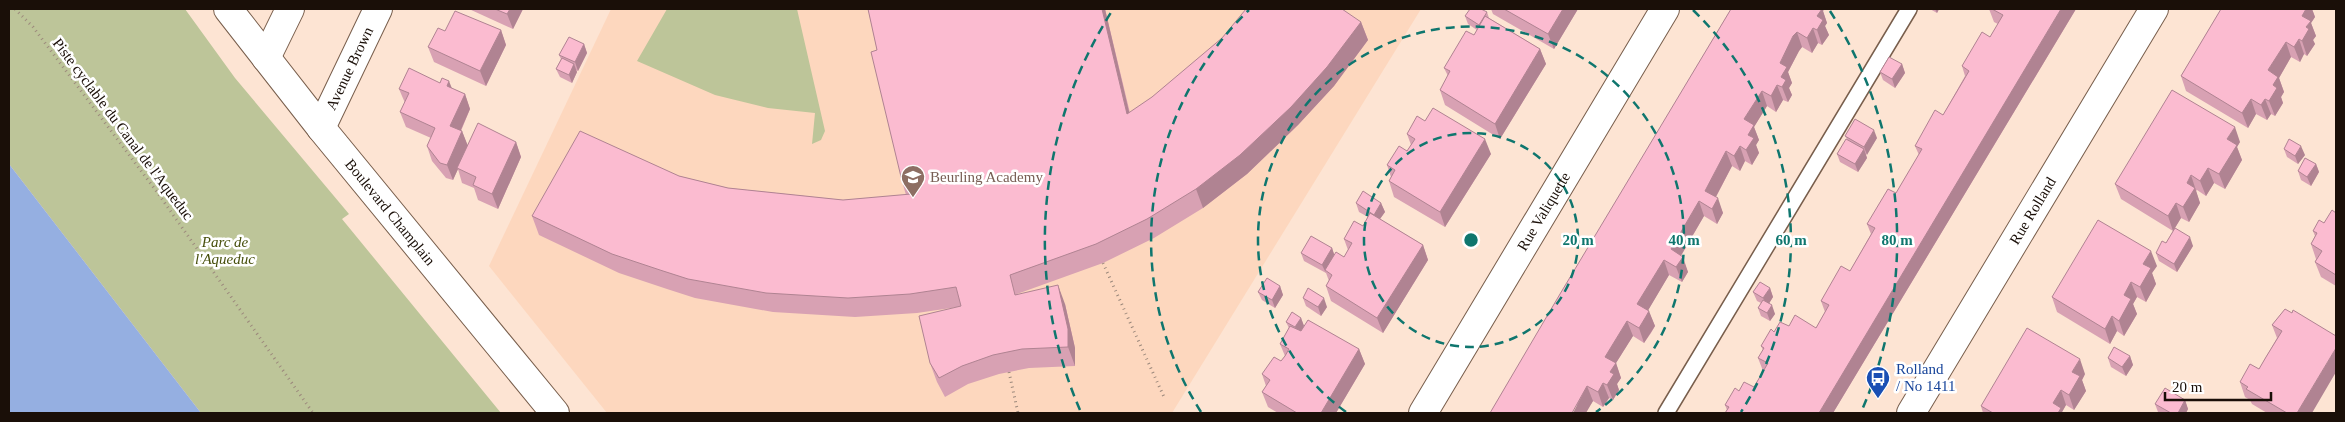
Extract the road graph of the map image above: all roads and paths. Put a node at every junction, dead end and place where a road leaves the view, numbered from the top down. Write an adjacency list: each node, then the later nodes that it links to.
1 (15, 9): 13 (path, Piste cyclable du Canal de l'Aqueduc)
2 (228, 9): 8 (street, Boulevard Champlain)
3 (290, 9): 8 (street)
4 (378, 9): 9 (street, Avenue Brown)
5 (1665, 9): 16 (street, Rue Valiquette)
6 (1909, 9): 17 (lane)
7 (2154, 9): 18 (street, Rue Rolland)
8 (266, 58): 9 (street, Boulevard Champlain)
9 (321, 128): 14 (street, Boulevard Champlain)
10 (1103, 263): 12 (path)
11 (1009, 372): 15 (path)
12 (1164, 397)
13 (313, 413)
14 (555, 413)
15 (1018, 413)
16 (1422, 413)
17 (1666, 413)
18 (1911, 413)

